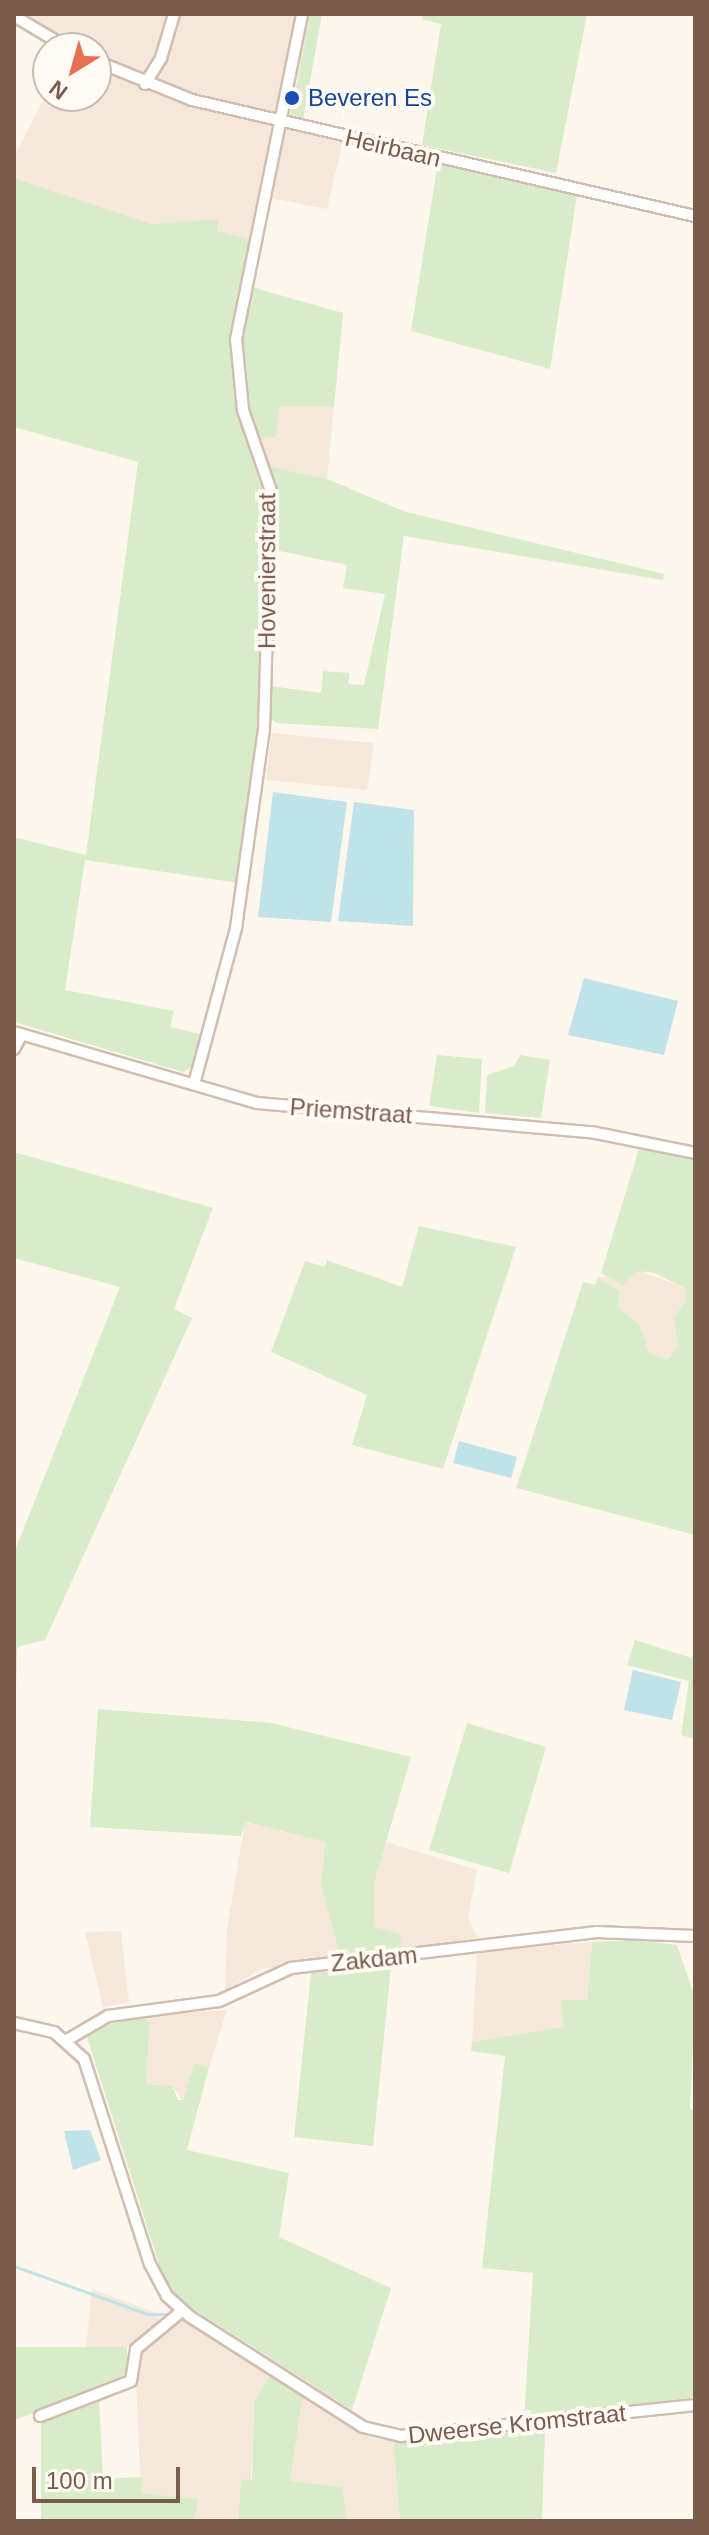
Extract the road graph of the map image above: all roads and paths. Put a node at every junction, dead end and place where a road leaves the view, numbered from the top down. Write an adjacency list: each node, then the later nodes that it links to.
1 (174, 14): 6 (street)
2 (302, 14): 7 (street, Hovenierstraat)
3 (14, 16): 4 (street)
4 (41, 32)
5 (112, 69): 6 (street, Heirbaan)
6 (145, 84): 7 (street, Heirbaan)
7 (280, 121): 8 (street, Heirbaan); 11 (street, Hovenierstraat)
8 (695, 216)
9 (17, 1034): 10 (street); 11 (street, Priemstraat)
10 (14, 1049)
11 (194, 1084): 12 (street, Priemstraat)
12 (695, 1153)
13 (695, 1936): 15 (street, Zakdam)
14 (14, 2023): 15 (street)
15 (67, 2040): 16 (street, Dweerse Kromstraat)
16 (182, 2311): 17 (street, Dweerse Kromstraat); 18 (street)
17 (695, 2405)
18 (40, 2416)

